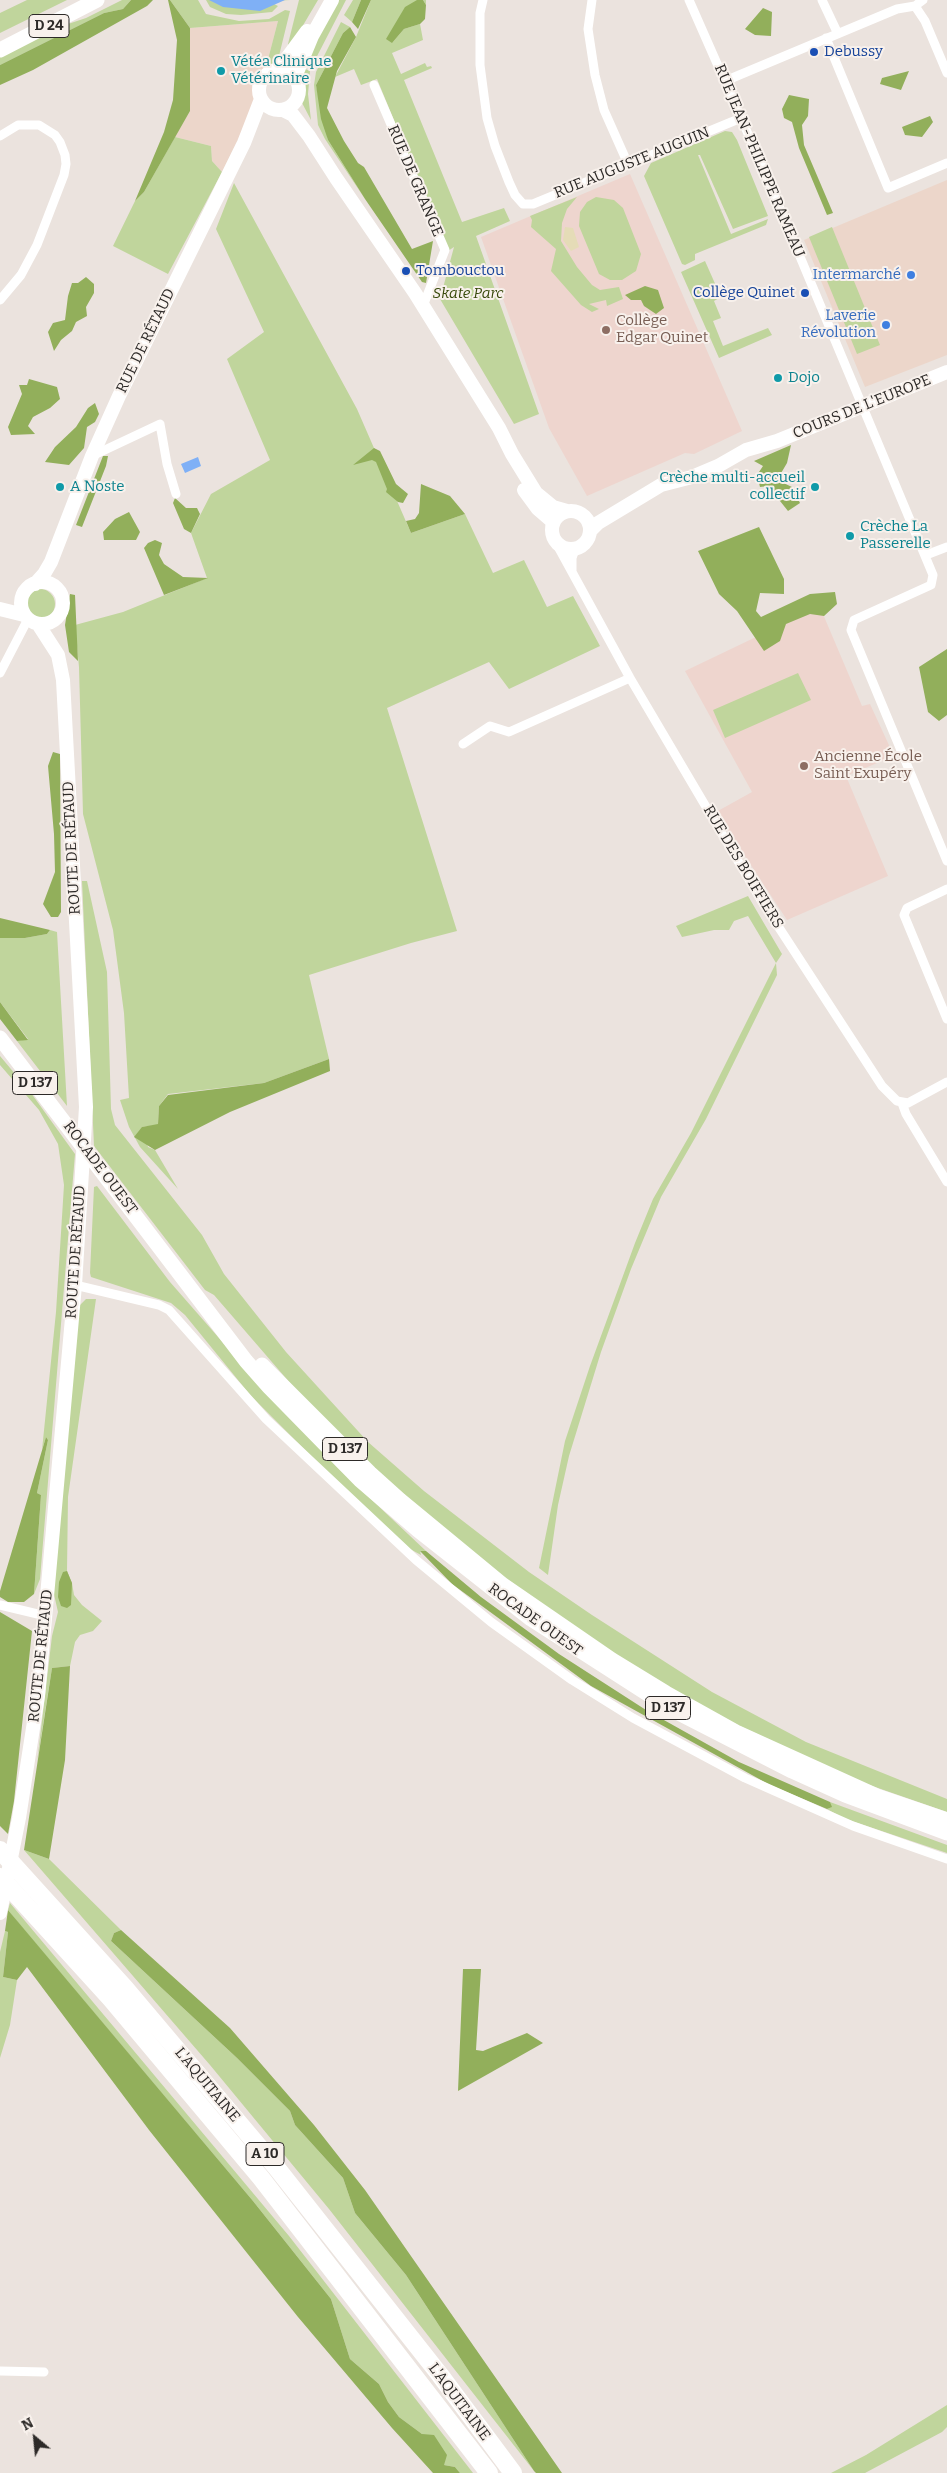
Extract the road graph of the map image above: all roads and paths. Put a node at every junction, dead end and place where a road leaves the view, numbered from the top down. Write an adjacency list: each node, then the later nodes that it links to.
1 (82, 0): 13 (main road, D 24)
2 (97, 0): 14 (main road, D 24)
3 (324, 0): 15 (main road)
4 (332, 0): 17 (main road)
5 (483, 0): 25 (street, RUE AUGUSTE AUGUIN)
6 (592, 0): 25 (street)
7 (689, 0): 18 (street, RUE JEAN-PHILIPPE RAMEAU)
8 (822, 0): 11 (street)
9 (924, 0): 10 (street)
10 (915, 6): 11 (street); 16 (street)
11 (838, 34): 12 (street)
12 (826, 38): 18 (street); 26 (street)
13 (0, 40)
14 (0, 50)
15 (279, 69): 17 (main road); 21 (main road)
16 (947, 73)
17 (295, 77): 20 (main road)
18 (725, 82): 22 (street, RUE JEAN-PHILIPPE RAMEAU)
19 (374, 84): 28 (street, RUE DE GRANGE)
20 (297, 99): 21 (main road); 24 (main road)
21 (272, 106): 24 (main road); 32 (main road, RUE DE RÉTAUD)
22 (741, 118): 25 (street, RUE AUGUSTE AUGUIN); 30 (street, RUE JEAN-PHILIPPE RAMEAU)
23 (0, 136): 27 (street)
24 (309, 136): 28 (main road)
25 (628, 164)
26 (947, 164)
27 (0, 300)
28 (423, 306): 31 (main road)
29 (947, 372): 30 (main road, COURS DE L'EUROPE)
30 (862, 407): 34 (main road, COURS DE L'EUROPE); 43 (street, RUE JEAN-PHILIPPE RAMEAU)
31 (512, 454): 35 (main road); 37 (main road)
32 (92, 456): 33 (street); 40 (main road, RUE DE RÉTAUD)
33 (176, 494)
34 (629, 503): 36 (main road, COURS DE L'EUROPE); 38 (main road, COURS DE L'EUROPE)
35 (567, 511): 36 (main road); 37 (main road)
36 (584, 516): 38 (main road)
37 (553, 522): 39 (main road)
38 (590, 531): 42 (main road)
39 (555, 541): 42 (main road); 44 (street, RUE DES BOIFFIERS)
40 (59, 544): 45 (main road); 46 (main road)
41 (947, 547): 43 (street)
42 (575, 549): 44 (street)
43 (926, 555): 55 (street, RUE JEAN-PHILIPPE RAMEAU)
44 (573, 576): 53 (street, RUE DES BOIFFIERS)
45 (35, 584): 46 (main road); 47 (main road)
46 (55, 587): 49 (main road)
47 (22, 598): 48 (main road); 50 (main road)
48 (0, 609): 50 (main road)
49 (57, 617): 50 (main road); 51 (main road)
50 (30, 619): 51 (main road); 52 (street)
51 (58, 655): 63 (main road, ROUTE DE RÉTAUD)
52 (0, 673)
53 (630, 678): 54 (street); 61 (street, RUE DES BOIFFIERS)
54 (463, 744)
55 (944, 847): 56 (street, RUE JEAN-PHILIPPE RAMEAU)
56 (947, 861)
57 (947, 890): 58 (street)
58 (947, 1019)
59 (0, 1038): 64 (main road, ROCADE OUEST / D 137)
60 (947, 1082): 61 (street)
61 (902, 1103): 62 (street)
62 (947, 1182)
63 (74, 1285): 66 (main road, ROUTE DE RÉTAUD); 70 (street)
64 (200, 1298): 67 (main road, ROCADE OUEST / D 137); 68 (main road, ROCADE OUEST / D 137)
65 (0, 1605): 66 (street)
66 (46, 1616): 72 (main road, ROUTE DE RÉTAUD)
67 (947, 1820)
68 (947, 1833)
69 (0, 1850): 76 (highway, L'AQUITAINE / A 10)
70 (947, 1859)
71 (0, 1877): 75 (highway, L'AQUITAINE / A 10)
72 (0, 1913)
73 (0, 2371): 74 (street)
74 (44, 2372)
75 (489, 2473)
76 (513, 2473)

